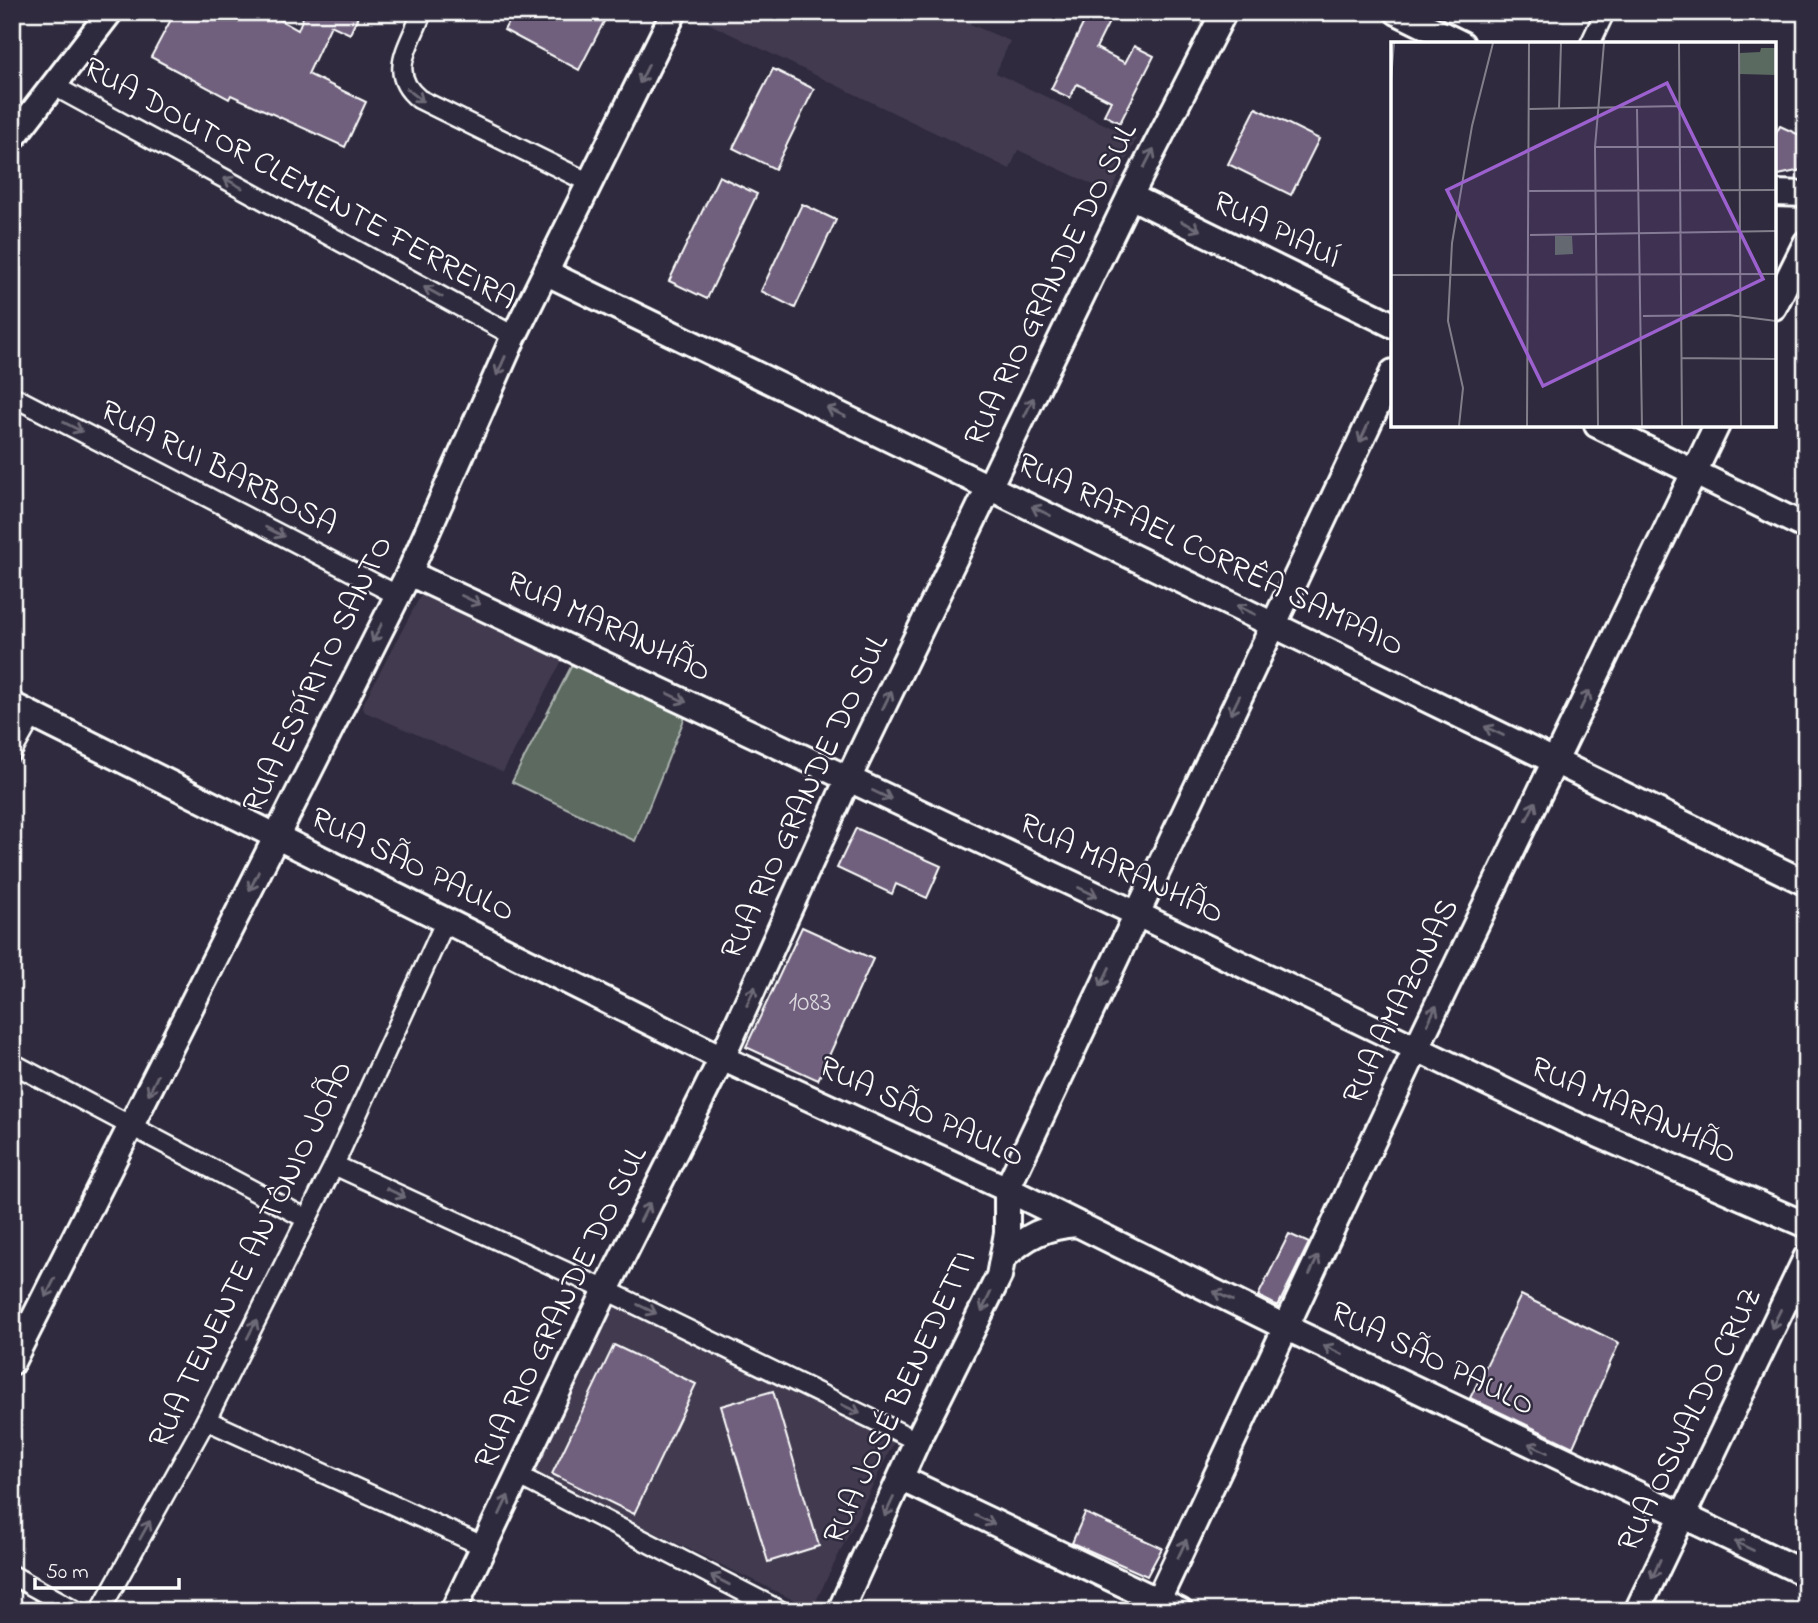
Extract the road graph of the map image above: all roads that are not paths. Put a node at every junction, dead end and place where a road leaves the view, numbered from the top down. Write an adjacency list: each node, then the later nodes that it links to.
1 (110, 12): 9 (street)
2 (422, 12): 11 (street, one-way to 11)
3 (674, 12): 11 (street, RUA ESPÍRITO SANTO, one-way to 11)
4 (1224, 12): 14 (street, RUA RIO GRANDE DO SUL, one-way to 4)
5 (1398, 12): 7 (street)
6 (1605, 12): 8 (street)
7 (1458, 42)
8 (1591, 42)
9 (54, 86): 10 (street); 19 (street, RUA DOUTOR CLEMENTE FERREIRA, one-way to 9)
10 (12, 139)
11 (590, 183): 16 (street, RUA ESPÍRITO SANTO)
12 (1776, 193): 13 (street)
13 (1806, 194)
14 (1130, 196): 18 (street, RUA PIAUÍ, one-way to 18); 25 (street, RUA RIO GRANDE DO SUL, one-way to 14)
15 (1806, 243): 17 (street)
16 (547, 273): 19 (street, RUA ESPÍRITO SANTO); 25 (street, RUA RAFAEL CORRÊA SAMPAIO, one-way to 16)
17 (1776, 303)
18 (1391, 324)
19 (514, 337): 27 (street, RUA ESPÍRITO SANTO, one-way to 27)
20 (1391, 376): 29 (street, RUA JOSÉ BENEDETTI, one-way to 29)
21 (12, 396): 28 (street, RUA RUI BARBOSA, one-way to 28)
22 (1601, 427): 24 (street)
23 (1716, 427): 24 (street, RUA AMAZONAS)
24 (1694, 472): 26 (street); 32 (street, RUA AMAZONAS, one-way to 24)
25 (991, 486): 29 (street, RUA RAFAEL CORRÊA SAMPAIO, one-way to 25); 33 (street, RUA RIO GRANDE DO SUL, one-way to 25)
26 (1806, 527)
27 (409, 573): 28 (street, RUA ESPÍRITO SANTO); 33 (street, RUA MARANHÃO, one-way to 33)
28 (397, 595): 34 (street, RUA ESPÍRITO SANTO, one-way to 34)
29 (1274, 624): 32 (street, RUA RAFAEL CORRÊA SAMPAIO, one-way to 29); 36 (street, RUA JOSÉ BENEDETTI, one-way to 36)
30 (22, 710): 31 (street); 34 (street, RUA SÃO PAULO)
31 (12, 752)
32 (1555, 761): 35 (street, RUA RAFAEL CORRÊA SAMPAIO); 38 (street, RUA AMAZONAS, one-way to 32)
33 (848, 779): 36 (street, RUA MARANHÃO, one-way to 36); 39 (street, RUA RIO GRANDE DO SUL, one-way to 33)
34 (276, 836): 37 (street, RUA SÃO PAULO); 41 (street, RUA ESPÍRITO SANTO, one-way to 41)
35 (1806, 883)
36 (1135, 914): 38 (street, RUA MARANHÃO); 43 (street, RUA JOSÉ BENEDETTI, one-way to 43)
37 (446, 920): 39 (street, RUA SÃO PAULO); 42 (street, RUA TENENTE ANTÔNIO JOÃO)
38 (1417, 1047): 46 (street, RUA MARANHÃO); 50 (street, RUA AMAZONAS, one-way to 38)
39 (722, 1058): 43 (street, RUA SÃO PAULO); 49 (street, RUA RIO GRANDE DO SUL, one-way to 39)
40 (12, 1063): 41 (street)
41 (131, 1128): 44 (street); 51 (street, RUA ESPÍRITO SANTO, one-way to 51)
42 (334, 1165): 44 (street, RUA TENENTE ANTÔNIO JOÃO); 49 (street, one-way to 49)
43 (1007, 1189): 45 (street, RUA SÃO PAULO); 47 (street, RUA JOSÉ BENEDETTI)
44 (307, 1219): 52 (street, RUA TENENTE ANTÔNIO JOÃO, one-way to 44)
45 (1077, 1224): 47 (street); 50 (street, RUA SÃO PAULO, one-way to 45)
46 (1806, 1225)
47 (1004, 1258): 53 (street, RUA JOSÉ BENEDETTI, one-way to 53)
48 (1806, 1258): 56 (street, RUA OSWALDO CRUZ, one-way to 56)
49 (606, 1290): 53 (street, one-way to 53); 54 (street, RUA RIO GRANDE DO SUL)
50 (1284, 1327): 56 (street, RUA SÃO PAULO, one-way to 50); 60 (street, RUA AMAZONAS, one-way to 50)
51 (12, 1362)
52 (206, 1420): 57 (street); 62 (street, RUA TENENTE ANTÔNIO JOÃO, one-way to 52)
53 (918, 1441): 55 (street, RUA JOSÉ BENEDETTI)
54 (517, 1475): 57 (street, RUA RIO GRANDE DO SUL, one-way to 54); 64 (street, one-way to 54)
55 (902, 1479): 60 (street, one-way to 60); 65 (street, RUA JOSÉ BENEDETTI, one-way to 65)
56 (1680, 1516): 58 (street, RUA SÃO PAULO, one-way to 56); 66 (street, RUA OSWALDO CRUZ, one-way to 66)
57 (485, 1547): 63 (street, RUA RIO GRANDE DO SUL)
58 (1806, 1574)
59 (12, 1575): 61 (street)
60 (1164, 1607)
61 (77, 1611)
62 (100, 1611)
63 (453, 1611)
64 (781, 1611)
65 (840, 1611)
66 (1637, 1611)

